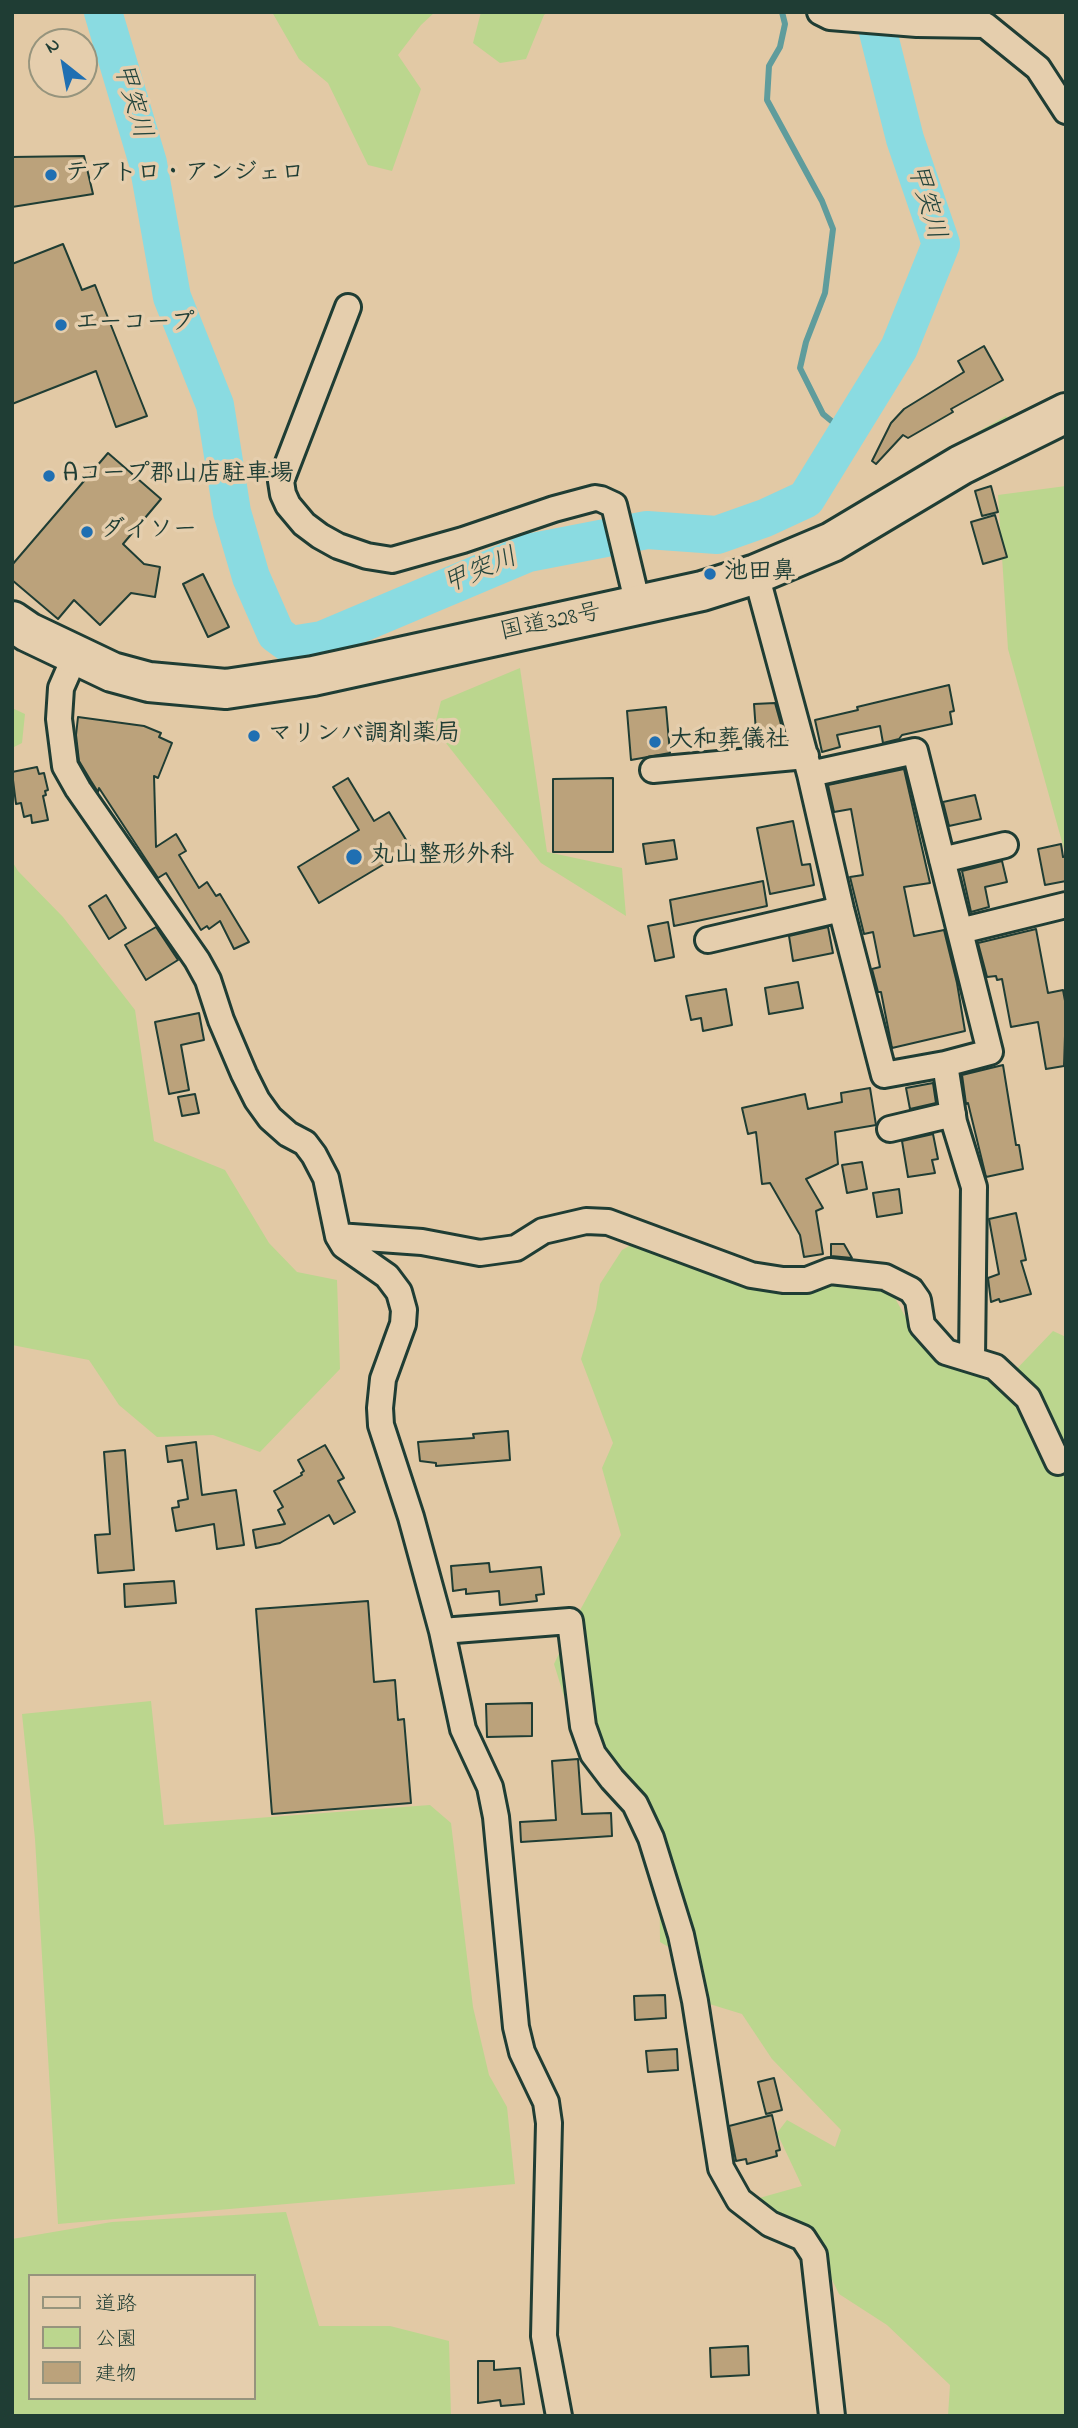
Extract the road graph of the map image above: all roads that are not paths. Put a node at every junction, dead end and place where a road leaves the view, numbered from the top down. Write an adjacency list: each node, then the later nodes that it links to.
1 (825, 15): 2 (street)
2 (1066, 111)
3 (348, 307): 6 (street)
4 (1066, 413): 5 (highway, 国道328号)
5 (756, 574): 6 (highway, 国道328号); 9 (street)
6 (635, 597): 8 (highway, 国道328号)
7 (12, 621): 8 (highway, 国道328号)
8 (75, 656): 20 (street)
9 (808, 765): 10 (street); 12 (street); 14 (street)
10 (653, 770)
11 (1005, 845): 12 (street)
12 (942, 860): 15 (street)
13 (1066, 905): 15 (street)
14 (841, 909): 16 (street); 17 (street)
15 (960, 931): 17 (street)
16 (708, 940)
17 (944, 1064): 18 (street)
18 (953, 1114): 19 (street); 21 (street)
19 (890, 1129)
20 (338, 1236): 21 (street); 23 (street)
21 (972, 1359): 22 (street)
22 (1058, 1462)
23 (442, 1631): 24 (street); 25 (street)
24 (559, 2416)
25 (832, 2416)

